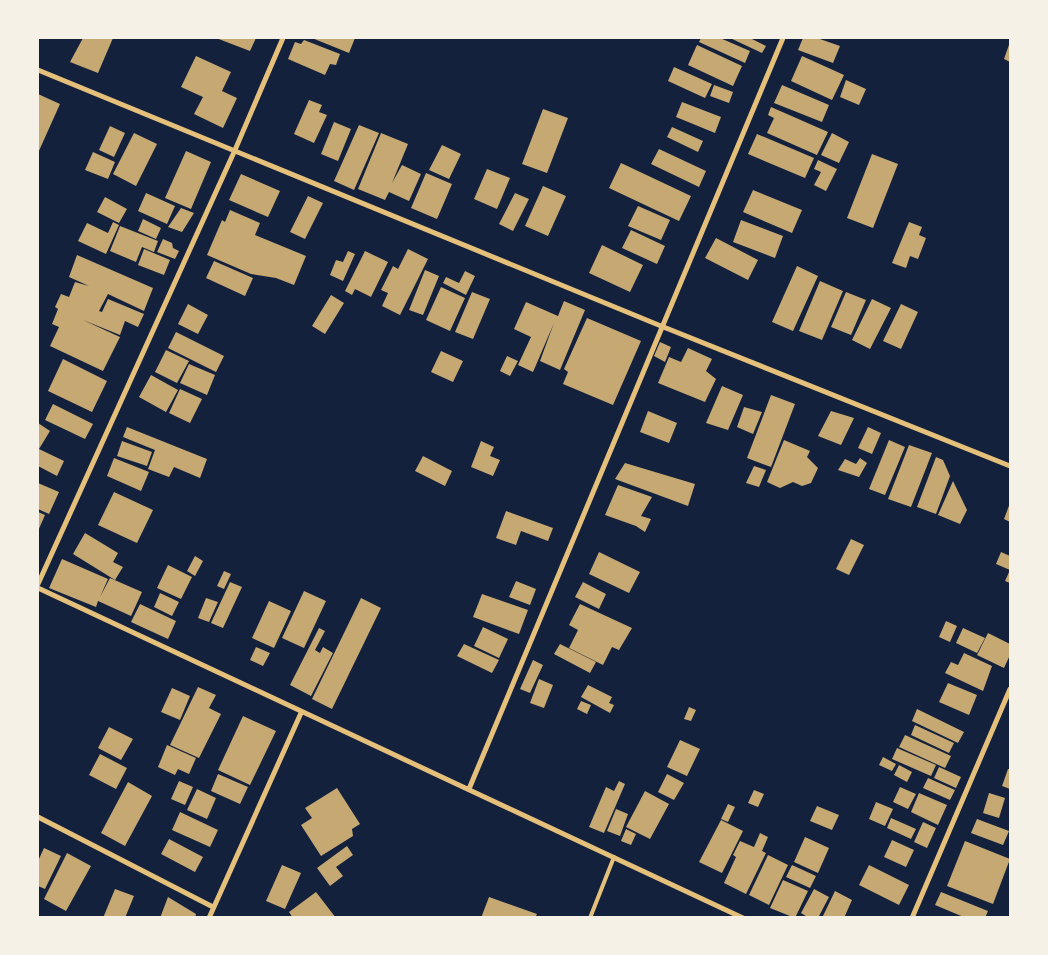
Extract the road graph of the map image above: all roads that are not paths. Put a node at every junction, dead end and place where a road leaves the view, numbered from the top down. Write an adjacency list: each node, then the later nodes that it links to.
1 (283, 38): 4 (street)
2 (783, 38): 5 (street)
3 (38, 70): 4 (street)
4 (235, 150): 5 (street); 7 (street)
5 (661, 326): 6 (street); 11 (street)
6 (1010, 466)
7 (38, 584)
8 (38, 588): 10 (street)
9 (1010, 689): 18 (street)
10 (301, 713): 11 (street); 14 (street)
11 (469, 789): 13 (street)
12 (38, 817): 14 (street)
13 (614, 857): 16 (lane); 17 (street)
14 (214, 908): 15 (street)
15 (209, 918)
16 (590, 918)
17 (743, 918)
18 (912, 918)

